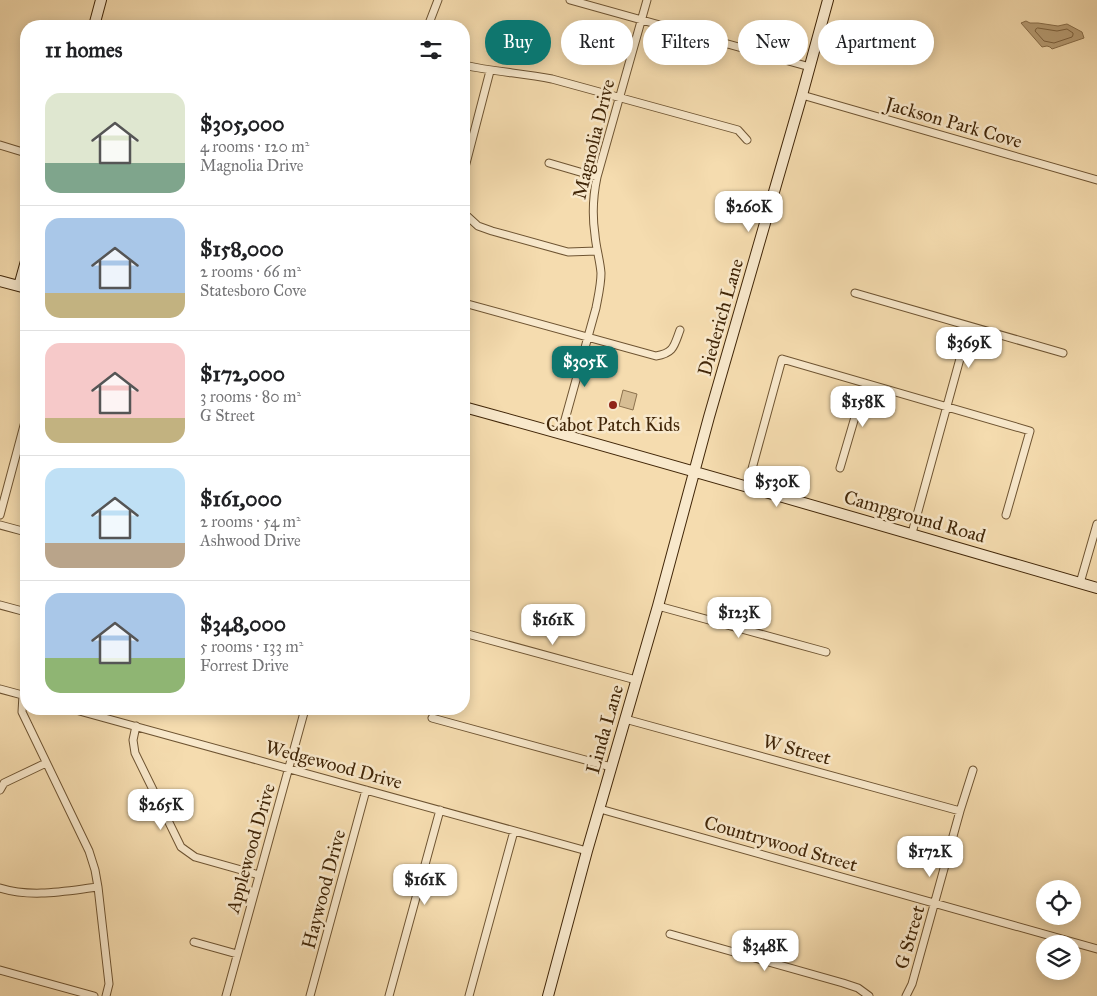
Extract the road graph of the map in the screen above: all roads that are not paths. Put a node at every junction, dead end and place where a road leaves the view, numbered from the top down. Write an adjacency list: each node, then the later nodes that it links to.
1 (101, 0): 6 (street)
2 (438, 0): 7 (street)
3 (570, 0): 8 (street)
4 (647, 0): 8 (street, Magnolia Drive)
5 (828, 0): 10 (street, Diederich Lane)
6 (96, 20)
7 (430, 20)
8 (642, 20): 10 (street); 13 (street, Magnolia Drive)
9 (470, 66): 11 (street)
10 (810, 67): 12 (street, Diederich Lane)
11 (490, 71): 13 (street); 16 (street)
12 (802, 95): 20 (street, Jackson Park Cove); 37 (street, Diederich Lane)
13 (619, 98): 14 (street); 19 (street, Magnolia Drive)
14 (748, 140)
15 (0, 145): 17 (street)
16 (470, 147)
17 (20, 151)
18 (549, 163): 19 (street)
19 (597, 176): 22 (street, Magnolia Drive)
20 (1097, 180)
21 (470, 219): 22 (street)
22 (597, 251): 29 (street, Magnolia Drive)
23 (0, 281): 24 (street)
24 (20, 286)
25 (855, 293): 27 (street)
26 (470, 305): 29 (street)
27 (969, 326): 30 (street); 32 (street)
28 (680, 330): 29 (street)
29 (588, 337): 34 (street, Magnolia Drive)
30 (1063, 352)
31 (865, 383): 32 (street); 36 (street); 38 (street)
32 (947, 407): 40 (street); 44 (street)
33 (470, 409): 34 (street, Campground Road)
34 (561, 434): 37 (street, Campground Road)
35 (20, 455): 39 (street)
36 (840, 468)
37 (695, 472): 38 (street, Campground Road); 48 (street, Linda Lane)
38 (747, 487): 44 (street, Campground Road)
39 (0, 515)
40 (1006, 515)
41 (1097, 524): 45 (street)
42 (0, 525): 43 (street)
43 (20, 530)
44 (912, 533): 45 (street, Campground Road)
45 (1080, 583): 46 (street, Campground Road)
46 (1097, 588)
47 (0, 605): 49 (street)
48 (658, 606): 51 (street); 52 (street, Linda Lane)
49 (20, 610)
50 (470, 635): 52 (street)
51 (826, 652)
52 (636, 680): 59 (street, Linda Lane)
53 (0, 689): 54 (street)
54 (20, 695)
55 (23, 715): 61 (street)
56 (95, 715): 60 (street, Wedgewood Drive)
57 (303, 715): 63 (street, Applewood Drive)
58 (432, 718): 62 (street)
59 (625, 719): 62 (street, Linda Lane); 69 (street, W Street)
60 (136, 726): 63 (street, Wedgewood Drive); 72 (street)
61 (46, 763): 65 (street); 73 (street)
62 (611, 767): 67 (street, Linda Lane)
63 (289, 769): 66 (street, Wedgewood Drive); 72 (street, Applewood Drive)
64 (973, 770): 69 (street, G Street)
65 (0, 790)
66 (366, 790): 68 (street, Wedgewood Drive); 84 (street, Haywood Drive)
67 (600, 808): 71 (street, Linda Lane); 75 (street, Countrywood Street)
68 (440, 810): 70 (street, Wedgewood Drive); 85 (street)
69 (960, 811): 75 (street, G Street)
70 (514, 831): 71 (street, Wedgewood Drive); 86 (street)
71 (586, 851): 87 (street, Linda Lane)
72 (259, 875): 79 (street, Applewood Drive)
73 (98, 887): 74 (street); 82 (street)
74 (0, 888)
75 (935, 904): 78 (street, Countrywood Street); 89 (street, G Street)
76 (670, 934): 88 (street)
77 (194, 942): 79 (street)
78 (1097, 950)
79 (237, 954): 83 (street, Applewood Drive)
80 (0, 970): 81 (street)
81 (94, 996)
82 (106, 996)
83 (226, 996)
84 (310, 996)
85 (389, 996)
86 (469, 996)
87 (548, 996)
88 (869, 996)
89 (906, 996)

